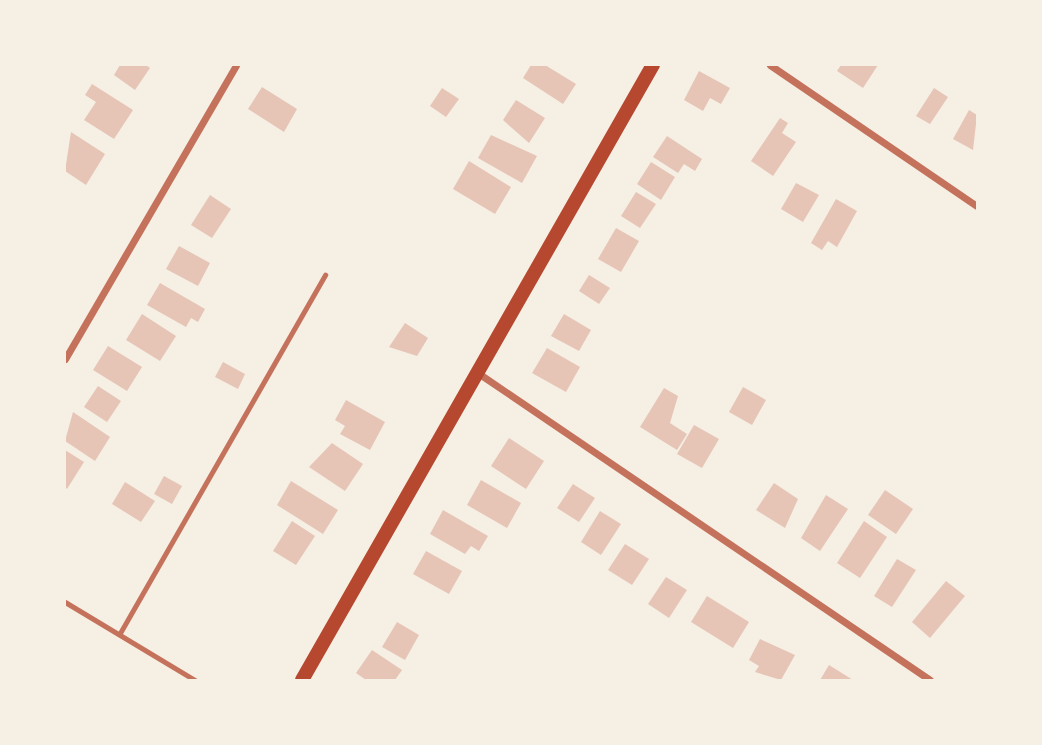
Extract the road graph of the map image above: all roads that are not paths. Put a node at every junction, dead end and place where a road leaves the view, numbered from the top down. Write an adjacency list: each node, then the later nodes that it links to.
1 (236, 65): 6 (street)
2 (653, 65): 7 (main road)
3 (770, 65): 4 (street)
4 (977, 206)
5 (325, 275): 9 (lane)
6 (65, 359)
7 (478, 373): 11 (main road); 12 (street)
8 (65, 602): 9 (lane)
9 (120, 633): 10 (lane)
10 (195, 680)
11 (302, 680)
12 (930, 680)

